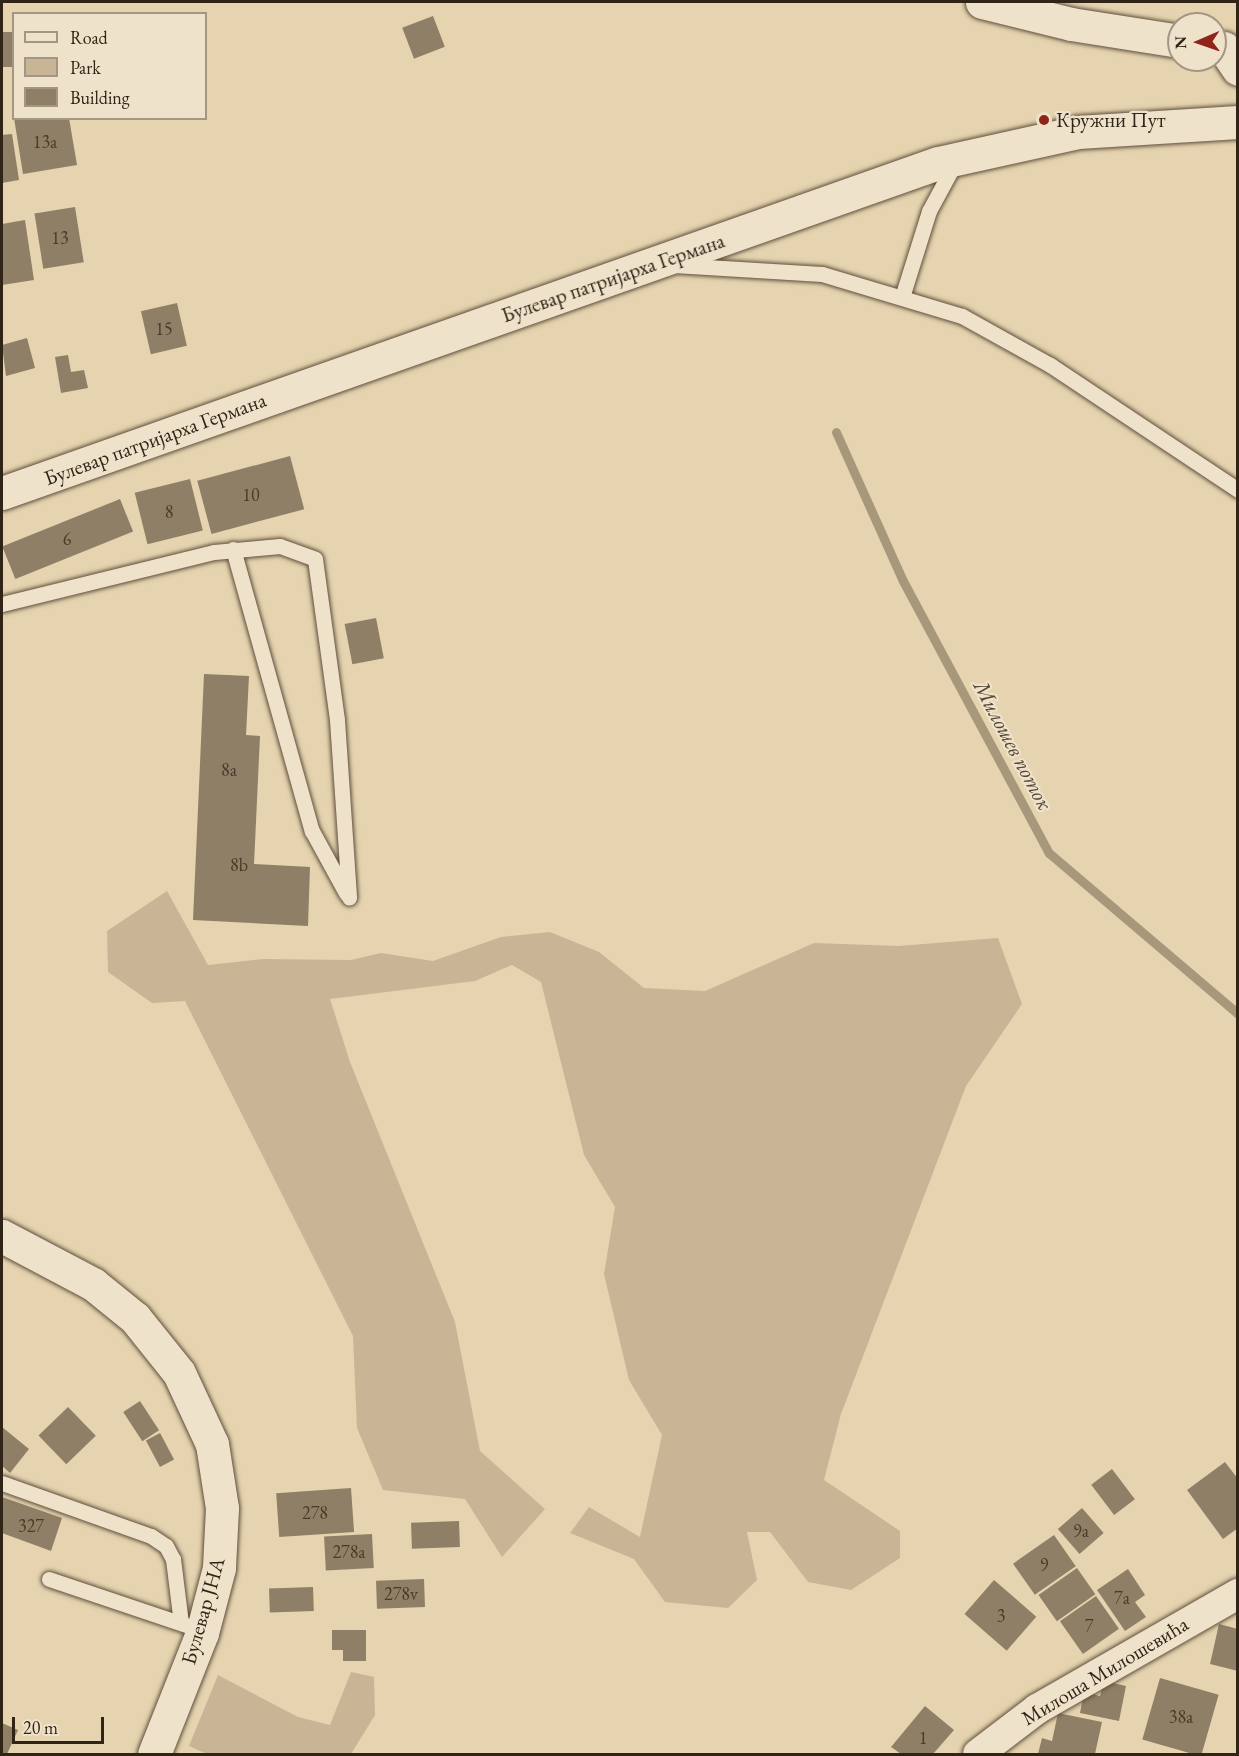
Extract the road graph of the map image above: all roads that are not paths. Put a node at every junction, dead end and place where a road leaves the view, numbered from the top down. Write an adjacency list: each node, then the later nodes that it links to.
1 (982, 2): 2 (main road)
2 (1167, 39)
3 (1238, 122): 4 (main road, Булевар патријарха Германа)
4 (959, 157): 5 (main road, Булевар патријарха Германа); 6 (lane)
5 (654, 265): 6 (lane); 8 (main road, Булевар патријарха Германа)
6 (903, 294): 7 (lane)
7 (1238, 490)
8 (2, 493)
9 (233, 549): 9 (lane); 10 (lane)
10 (2, 604)
11 (2, 1236): 15 (main road, Булевар ЈНА)
12 (2, 1483): 15 (lane)
13 (49, 1579): 15 (lane)
14 (1238, 1594): 17 (street, Милоша Милошевића)
15 (191, 1628): 16 (main road, Булевар ЈНА)
16 (154, 1755)
17 (978, 1755)

